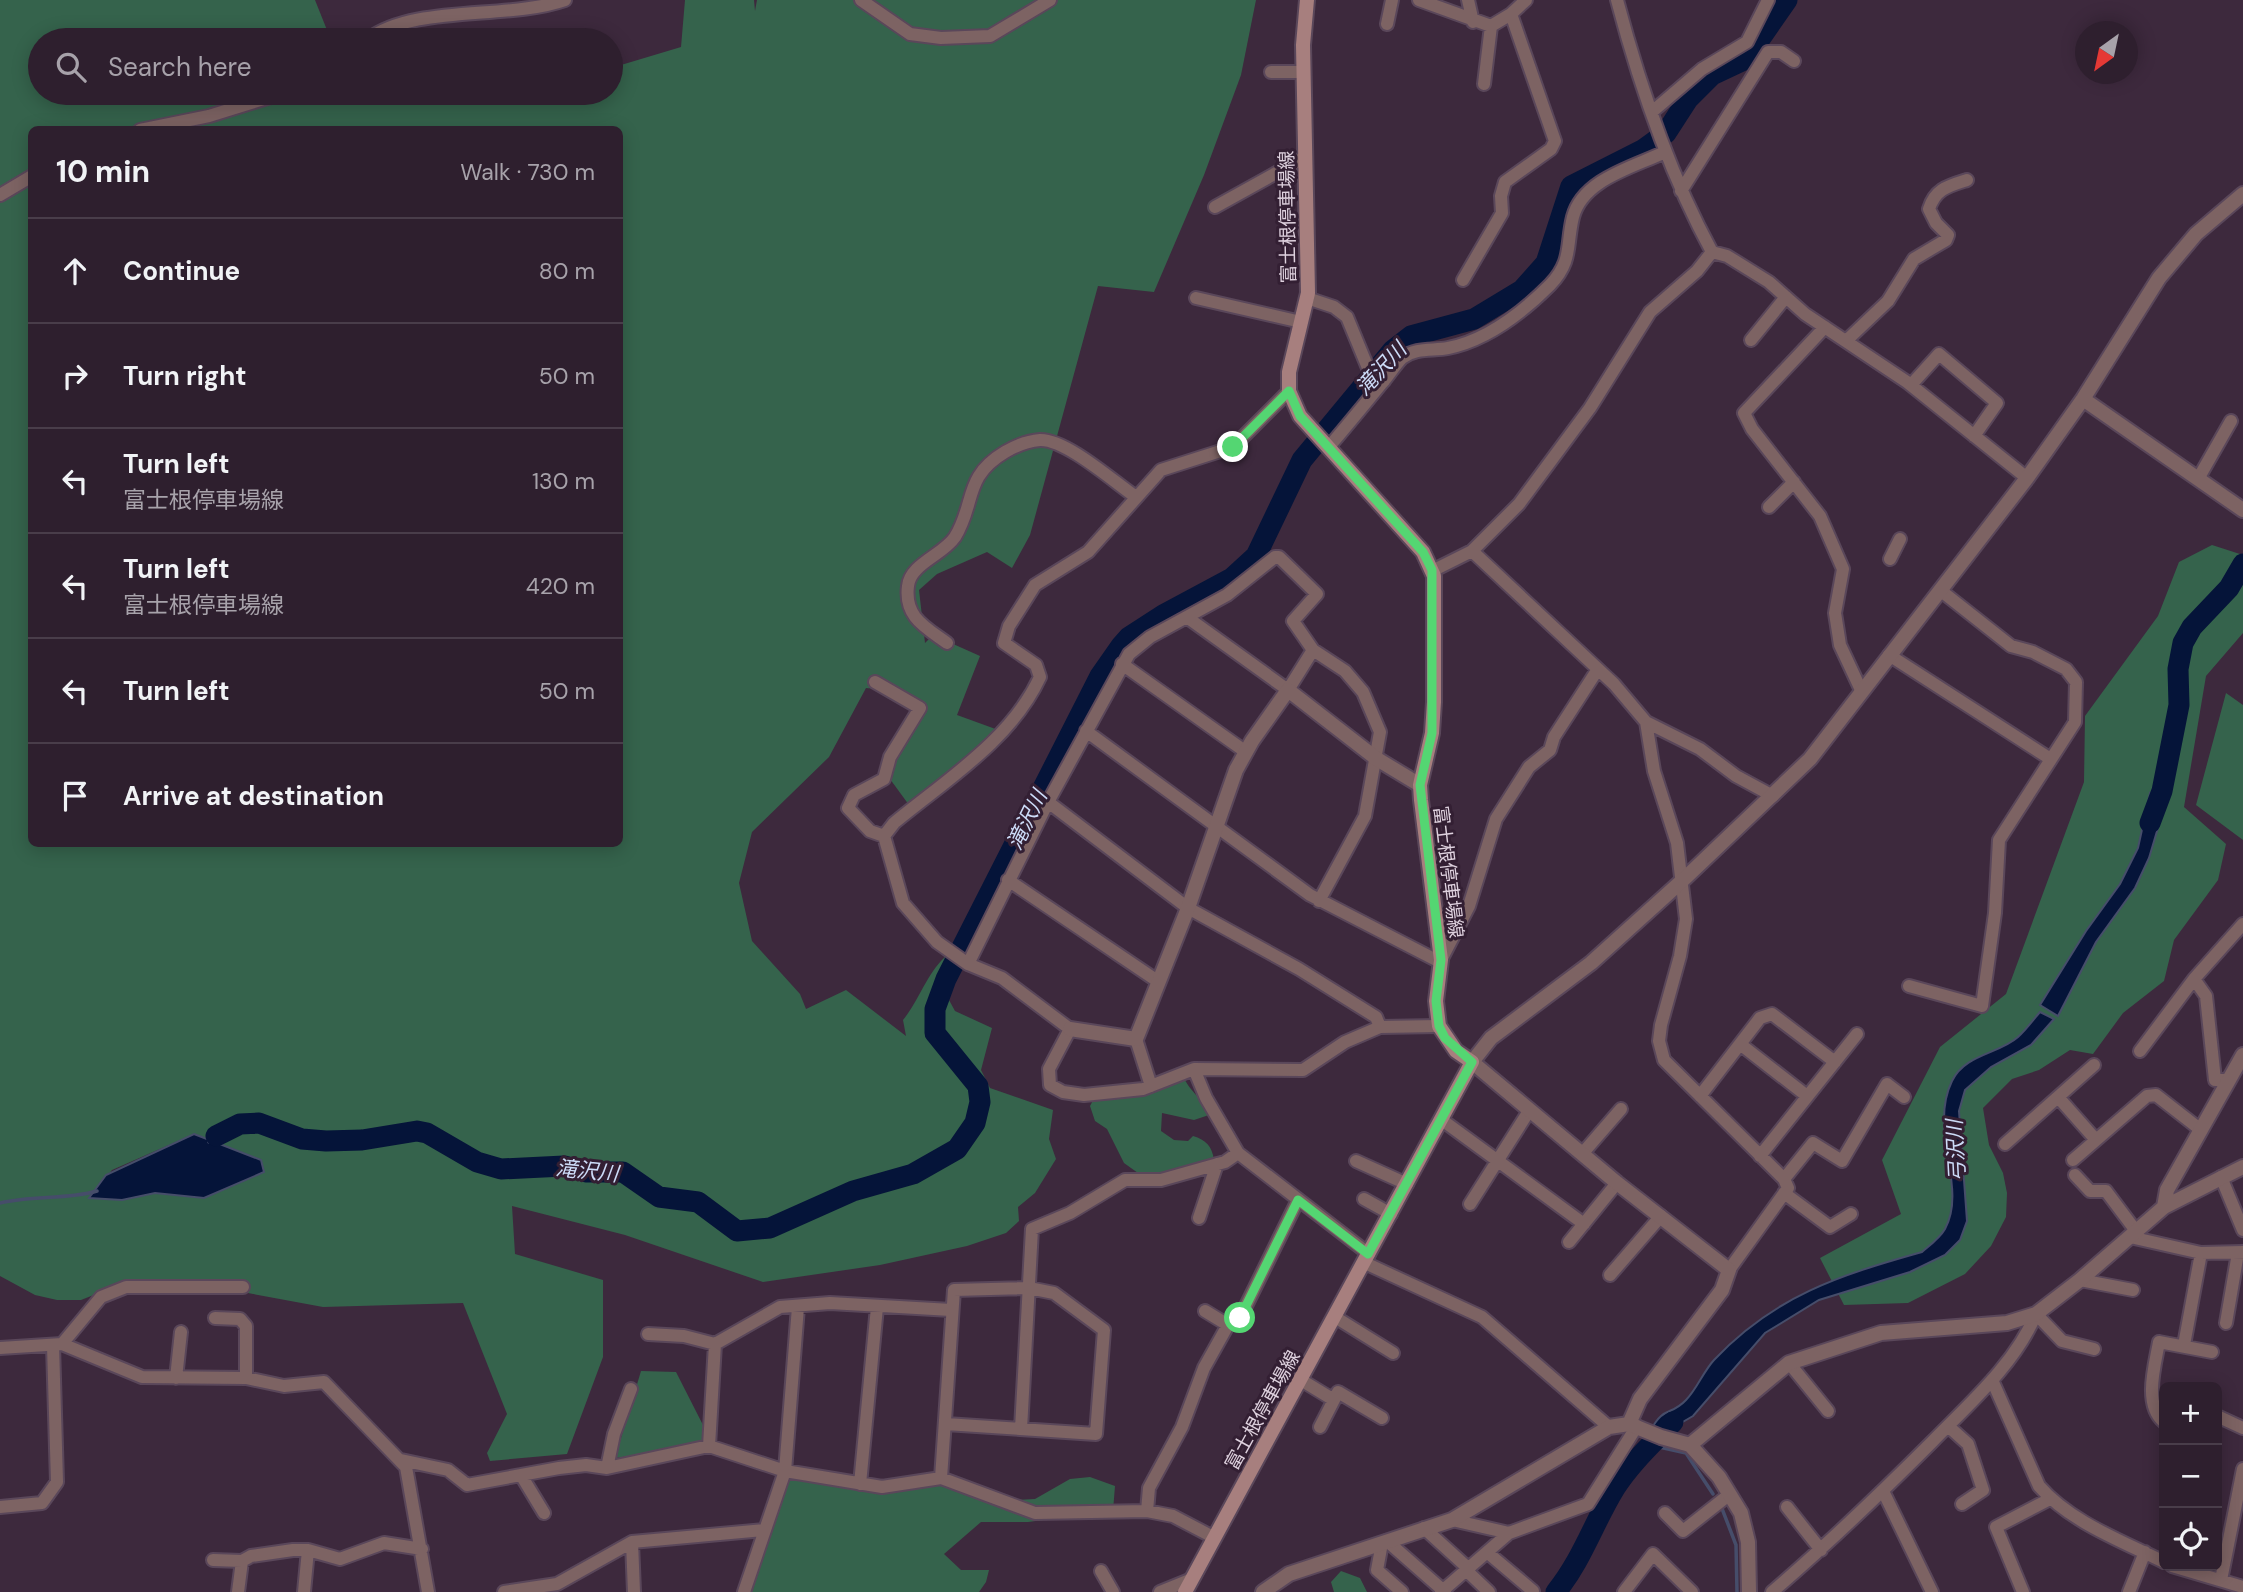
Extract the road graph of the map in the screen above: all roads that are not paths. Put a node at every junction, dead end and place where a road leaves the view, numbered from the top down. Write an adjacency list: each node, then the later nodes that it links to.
1 (565, 0): 15 (street)
2 (861, 0): 3 (street)
3 (1050, 0)
4 (1307, 0): 18 (main road, 富士根停車場線)
5 (1392, 0): 13 (street)
6 (1419, 0): 12 (street)
7 (1468, 0): 12 (street)
8 (1526, 0): 11 (street)
9 (1617, 0): 21 (street)
10 (1768, 0): 21 (street)
11 (1511, 14): 14 (street); 32 (street)
12 (1473, 22): 14 (street)
13 (1387, 24)
14 (1491, 26): 19 (street)
15 (389, 28)
16 (1794, 61): 27 (street)
17 (1271, 72): 18 (street)
18 (1303, 72): 24 (main road, 富士根停車場線)
19 (1484, 84)
20 (244, 105): 22 (street)
21 (1654, 117): 23 (street)
22 (160, 126)
23 (1665, 149): 27 (street); 40 (street)
24 (1305, 157): 30 (street); 35 (main road, 富士根停車場線)
25 (28, 178): 29 (street)
26 (1967, 180): 39 (street)
27 (1681, 191): 31 (street)
28 (2243, 194): 43 (street)
29 (0, 195)
30 (1215, 207)
31 (1712, 252): 33 (street); 54 (street)
32 (1463, 279)
33 (1786, 297): 37 (street); 38 (street)
34 (1196, 298): 36 (street)
35 (1307, 298): 36 (main road, 富士根停車場線); 40 (street)
36 (1301, 322): 42 (main road, 富士根停車場線)
37 (1825, 327): 39 (street); 49 (street)
38 (1751, 340)
39 (1846, 341): 41 (street)
40 (1384, 381): 46 (street)
41 (1911, 386): 45 (street); 45 (street)
42 (1289, 391): 46 (main road); 50 (street)
43 (2082, 399): 47 (street); 48 (street)
44 (2231, 421): 48 (street)
45 (1974, 436): 47 (street)
46 (1328, 448): 56 (main road)
47 (2027, 478): 57 (street)
48 (2198, 479): 52 (street)
49 (1794, 482): 51 (street); 66 (street)
50 (1136, 497): 59 (street); 76 (street)
51 (1769, 508)
52 (2241, 508)
53 (1900, 539): 55 (street)
54 (1472, 551): 56 (street); 63 (street)
55 (1890, 559)
56 (1432, 570): 72 (main road, 富士根停車場線)
57 (1941, 590): 61 (street); 70 (street)
58 (1188, 618): 60 (street); 62 (street); 65 (street)
59 (947, 643)
60 (1312, 650): 65 (street); 71 (street)
61 (1889, 654): 66 (street); 70 (street)
62 (1122, 664): 68 (street); 69 (street)
63 (1598, 669): 67 (street); 83 (street)
64 (875, 682): 76 (street)
65 (1288, 690): 69 (street); 71 (street)
66 (1860, 690): 73 (street)
67 (1646, 722): 73 (street); 78 (street)
68 (1086, 731): 74 (street); 75 (street)
69 (1246, 752): 75 (street)
70 (2049, 758): 86 (street)
71 (1377, 759): 72 (street); 79 (street)
72 (1420, 785): 83 (main road, 富士根停車場線)
73 (1773, 796): 78 (street)
74 (1048, 802): 77 (street); 80 (street)
75 (1216, 824): 79 (street); 80 (street)
76 (884, 836): 82 (street)
77 (1008, 880): 82 (street); 85 (street)
78 (1683, 880): 95 (street); 101 (street)
79 (1319, 901): 83 (street)
80 (1188, 908): 85 (street); 88 (street)
81 (2243, 924): 84 (street)
82 (965, 961): 89 (street)
83 (1440, 961): 87 (main road, 富士根停車場線)
84 (2194, 979): 93 (street); 99 (street)
85 (1159, 982): 91 (street)
86 (1909, 986)
87 (1439, 1026): 88 (street); 95 (main road)
88 (1380, 1027): 98 (street)
89 (1070, 1029): 91 (street); 100 (street)
90 (1857, 1034): 96 (street)
91 (1136, 1039): 100 (street)
92 (1740, 1044): 96 (street); 101 (street); 102 (street)
93 (2140, 1051)
94 (2243, 1055): 99 (street)
95 (1472, 1062): 106 (street); 107 (main road, 富士根停車場線)
96 (1835, 1062): 102 (street)
97 (2094, 1065): 104 (street)
98 (1194, 1069): 100 (street); 111 (street)
99 (2229, 1080): 108 (street)
100 (1151, 1086)
101 (1700, 1096): 113 (street)
102 (1807, 1097): 113 (street)
103 (1904, 1097): 121 (street)
104 (2058, 1097): 109 (street); 110 (street)
105 (1621, 1109): 112 (street)
106 (1529, 1111): 112 (street); 116 (street)
107 (1442, 1120): 116 (street); 123 (main road, 富士根停車場線)
108 (2201, 1130): 109 (street); 128 (street)
109 (2096, 1140): 114 (street)
110 (2005, 1144)
111 (1238, 1153): 117 (street); 126 (street)
112 (1582, 1154): 122 (street)
113 (1760, 1156): 121 (street)
114 (2073, 1160)
115 (1356, 1161): 123 (street)
116 (1496, 1162): 127 (street); 133 (street)
117 (1217, 1164): 132 (street); 144 (street)
118 (2243, 1167): 120 (street)
119 (2076, 1175): 135 (street)
120 (2221, 1177): 128 (street); 134 (street)
121 (1784, 1179): 124 (street)
122 (1617, 1183): 131 (street); 133 (street)
123 (1407, 1184): 129 (main road, 富士根停車場線)
124 (1784, 1193): 130 (street); 140 (street)
125 (1364, 1199): 129 (street)
126 (1298, 1200): 139 (street); 154 (street)
127 (1470, 1204)
128 (2164, 1207): 135 (street)
129 (1391, 1214): 139 (main road, 富士根停車場線)
130 (1851, 1214)
131 (1661, 1216): 140 (street); 141 (street)
132 (1199, 1218)
133 (1584, 1224): 136 (street)
134 (2243, 1230)
135 (2133, 1234): 138 (street); 142 (street)
136 (1569, 1242)
137 (2241, 1252): 138 (street); 153 (street)
138 (2201, 1253): 159 (street)
139 (1367, 1258): 151 (main road, 富士根停車場線); 179 (street)
140 (1729, 1270): 176 (street)
141 (1610, 1275)
142 (2080, 1280): 145 (street); 150 (street)
143 (243, 1287): 158 (street)
144 (1029, 1289): 148 (street); 181 (street); 181 (street)
145 (2133, 1290)
146 (798, 1307): 147 (street); 157 (street); 187 (street)
147 (877, 1307): 148 (street); 190 (street)
148 (951, 1310): 175 (street)
149 (1205, 1311): 154 (street)
150 (2036, 1314): 161 (street); 164 (street); 168 (street)
151 (1335, 1317): 163 (street); 167 (main road, 富士根停車場線)
152 (215, 1318): 166 (street)
153 (2226, 1323)
154 (1228, 1325): 197 (street)
155 (181, 1332): 165 (street)
156 (648, 1334): 157 (street)
157 (715, 1344): 183 (street)
158 (58, 1345): 160 (street); 165 (street); 195 (street)
159 (2184, 1345): 162 (street); 172 (street)
160 (0, 1348)
161 (2094, 1349)
162 (2212, 1352)
163 (1393, 1353)
164 (1789, 1363): 171 (street); 182 (street)
165 (176, 1378): 166 (street)
166 (246, 1378): 184 (street)
167 (1301, 1380): 170 (street); 204 (main road, 富士根停車場線)
168 (1992, 1380): 177 (street); 193 (street)
169 (631, 1389): 185 (street)
170 (1334, 1400): 173 (street); 178 (street)
171 (1828, 1411)
172 (2159, 1416)
173 (1382, 1418)
174 (2222, 1418): 180 (street)
175 (946, 1424): 181 (street); 189 (street)
176 (1637, 1426): 179 (street); 182 (street); 203 (street)
177 (1948, 1426): 191 (street); 194 (street)
178 (1320, 1427)
179 (1609, 1427): 200 (street)
180 (2243, 1428)
181 (1021, 1429)
182 (1690, 1445): 192 (street)
183 (709, 1446): 185 (street); 187 (street)
184 (401, 1460): 188 (street); 207 (street)
185 (607, 1468): 188 (street)
186 (2243, 1469): 218 (street)
187 (785, 1472): 190 (street); 202 (street)
188 (521, 1475): 198 (street)
189 (941, 1478): 190 (street); 197 (street)
190 (860, 1483)
191 (1883, 1491): 209 (street); 238 (street)
192 (1730, 1494): 199 (street); 236 (street)
193 (2050, 1499): 210 (street); 239 (street)
194 (1962, 1504)
195 (0, 1507)
196 (1787, 1507): 209 (street)
197 (1147, 1511): 204 (street)
198 (544, 1513)
199 (1665, 1513)
200 (1452, 1520): 201 (street); 203 (street)
201 (1424, 1528): 206 (street); 215 (street)
202 (765, 1530): 205 (street); 228 (street)
203 (1509, 1533): 211 (street)
204 (1213, 1537): 219 (main road, 富士根停車場線)
205 (632, 1542): 226 (street); 227 (street)
206 (1385, 1542): 221 (street); 231 (street); 232 (street)
207 (422, 1549): 208 (street); 225 (street)
208 (308, 1550): 214 (street); 224 (street)
209 (1821, 1550): 237 (street)
210 (2145, 1552): 212 (street); 240 (street)
211 (1488, 1553): 215 (street); 222 (street)
212 (2159, 1559)
213 (213, 1560): 214 (street)
214 (242, 1561): 223 (street)
215 (1468, 1570): 221 (street); 233 (street)
216 (1101, 1571): 229 (street)
217 (2184, 1571): 218 (street)
218 (2216, 1584): 220 (street)
219 (1189, 1586): 230 (street)
220 (2243, 1587)
221 (1443, 1591)
222 (1534, 1591)
223 (238, 1592)
224 (304, 1592)
225 (428, 1592)
226 (504, 1592)
227 (634, 1592)
228 (744, 1592)
229 (1113, 1592)
230 (1160, 1592)
231 (1263, 1592)
232 (1402, 1592)
233 (1489, 1592)
234 (1624, 1592): 235 (street)
235 (1692, 1592)
236 (1749, 1592)
237 (1772, 1592)
238 (1932, 1592)
239 (2023, 1592)
240 (2129, 1592)

